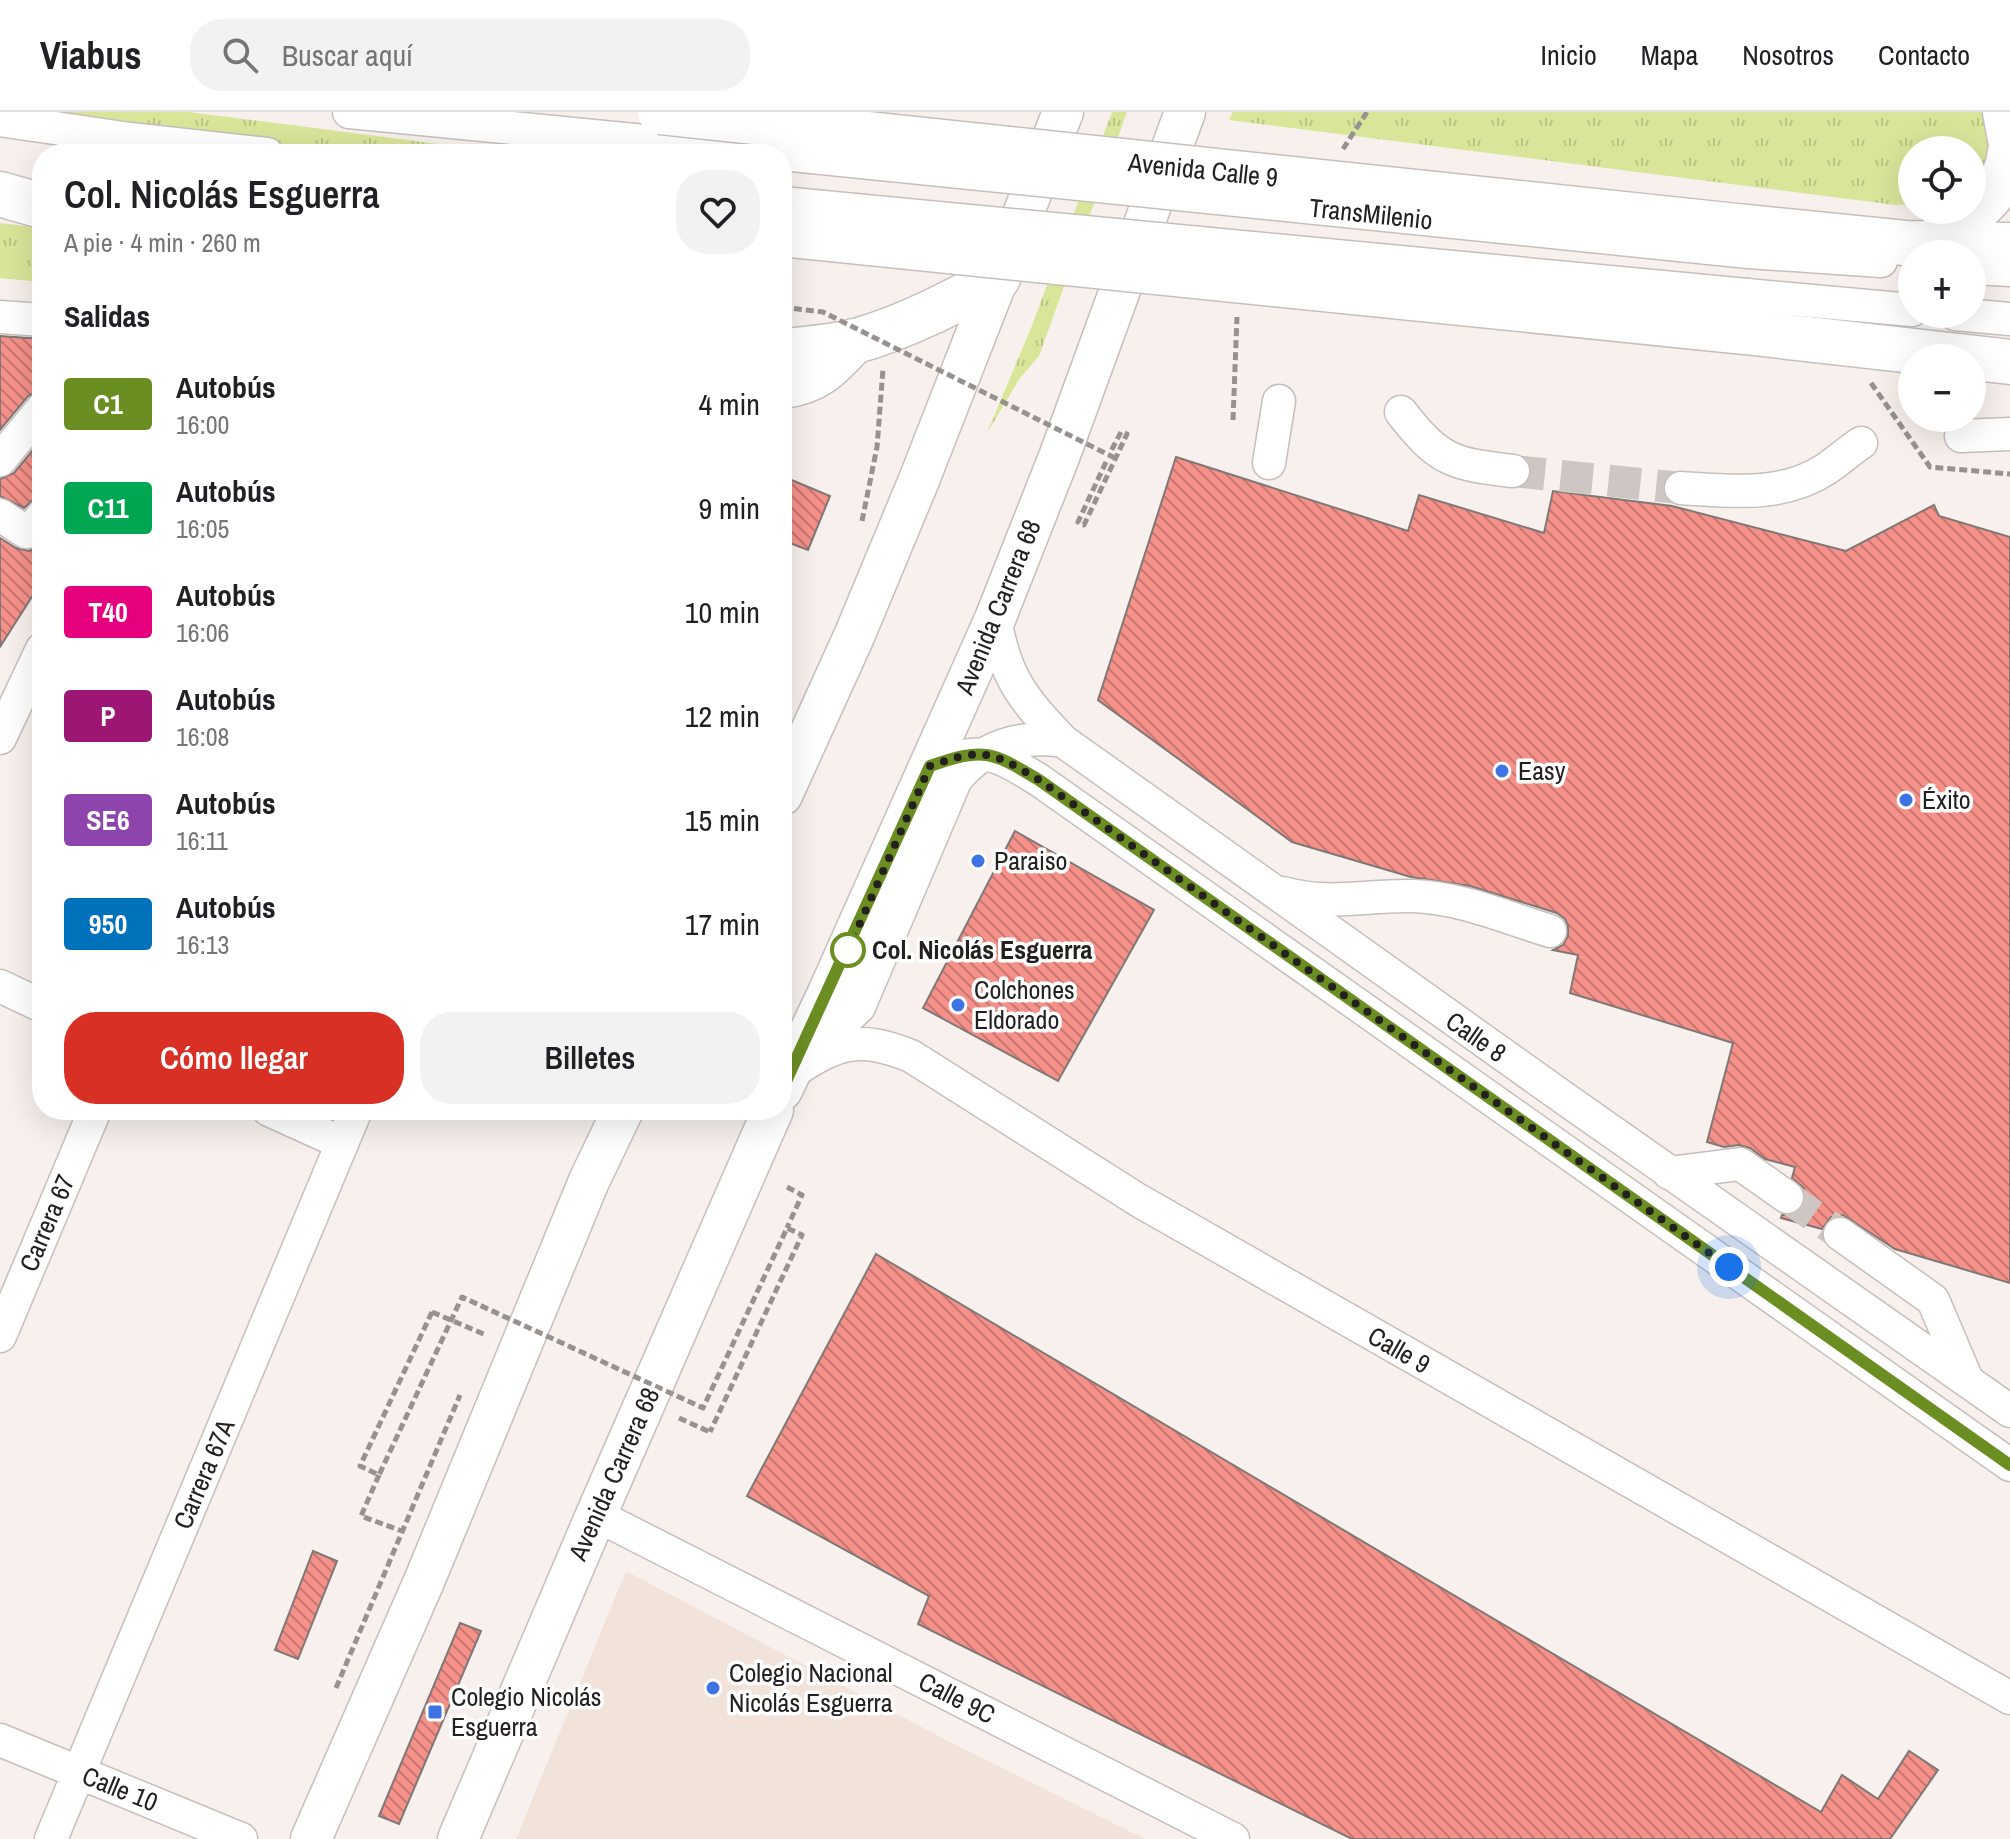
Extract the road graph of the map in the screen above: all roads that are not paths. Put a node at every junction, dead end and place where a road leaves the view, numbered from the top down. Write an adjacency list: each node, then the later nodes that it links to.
1 (349, 112): 9 (street, TransMilenio)
2 (660, 112): 18 (highway, Avenida Calle 9, bridge)
3 (1063, 112): 25 (main road)
4 (1185, 112): 48 (main road, Avenida Carrera 68)
5 (2005, 112): 7 (highway)
6 (0, 120): 8 (street)
7 (2010, 139)
8 (173, 144)
9 (679, 144)
10 (2010, 151): 19 (highway)
11 (792, 155): 18 (street, TransMilenio, bridge)
12 (0, 178): 13 (highway)
13 (32, 179)
14 (0, 194): 15 (highway)
15 (32, 203)
16 (792, 204): 27 (street, TransMilenio, bridge)
17 (792, 235): 27 (highway, bridge)
18 (1747, 240): 22 (highway, Avenida Calle 9)
19 (1938, 240)
20 (2010, 245): 21 (highway, Avenida Calle 9)
21 (1986, 247)
22 (1898, 252)
23 (1986, 269): 24 (street)
24 (2010, 270)
25 (998, 278): 32 (highway); 54 (main road)
26 (1898, 310): 27 (street, TransMilenio)
27 (1746, 313): 34 (highway)
28 (0, 317): 30 (street)
29 (1986, 317): 31 (street)
30 (32, 319)
31 (2010, 319)
32 (854, 341): 33 (highway); 35 (highway)
33 (792, 350)
34 (2010, 362)
35 (792, 385)
36 (1279, 401): 43 (street)
37 (1401, 412): 44 (street)
38 (32, 421): 42 (street)
39 (2010, 434): 40 (street)
40 (1961, 436)
41 (1861, 443): 45 (street)
42 (0, 460)
43 (1269, 463)
44 (1513, 471)
45 (1681, 488)
46 (0, 515): 47 (street)
47 (32, 530)
48 (995, 619): 51 (street, Calle 8); 53 (main road, Avenida Carrera 68)
49 (32, 670): 50 (street)
50 (0, 738)
51 (1063, 741): 52 (street); 55 (street, Calle 8)
52 (984, 752): 53 (street); 58 (street); 74 (street, Calle 8)
53 (930, 766): 58 (main road, Avenida Carrera 68)
54 (792, 773)
55 (1270, 890): 56 (street); 68 (street, Calle 8)
56 (1550, 931)
57 (0, 986): 59 (street)
58 (828, 993): 60 (main road, Avenida Carrera 68)
59 (32, 1001)
60 (792, 1069)
61 (792, 1082): 76 (street, Calle 9)
62 (91, 1120): 71 (street, Carrera 67)
63 (291, 1120): 67 (street)
64 (352, 1120): 67 (street, Carrera 67A)
65 (618, 1120): 81 (main road)
66 (769, 1120): 75 (main road, Avenida Carrera 68)
67 (342, 1143): 78 (street, Carrera 67A)
68 (1669, 1173): 69 (street); 72 (street, Calle 8)
69 (1787, 1197)
70 (1840, 1234): 72 (street)
71 (0, 1336)
72 (1967, 1380): 73 (street, Calle 8)
73 (2010, 1411)
74 (2010, 1465)
75 (596, 1515): 82 (main road, Avenida Carrera 68); 83 (street, Calle 9C)
76 (2010, 1698)
77 (0, 1740): 78 (street, Calle 10)
78 (79, 1772): 79 (street, Carrera 67A); 80 (street, Calle 10)
79 (51, 1839)
80 (241, 1839)
81 (311, 1839)
82 (458, 1839)
83 (1233, 1839)

